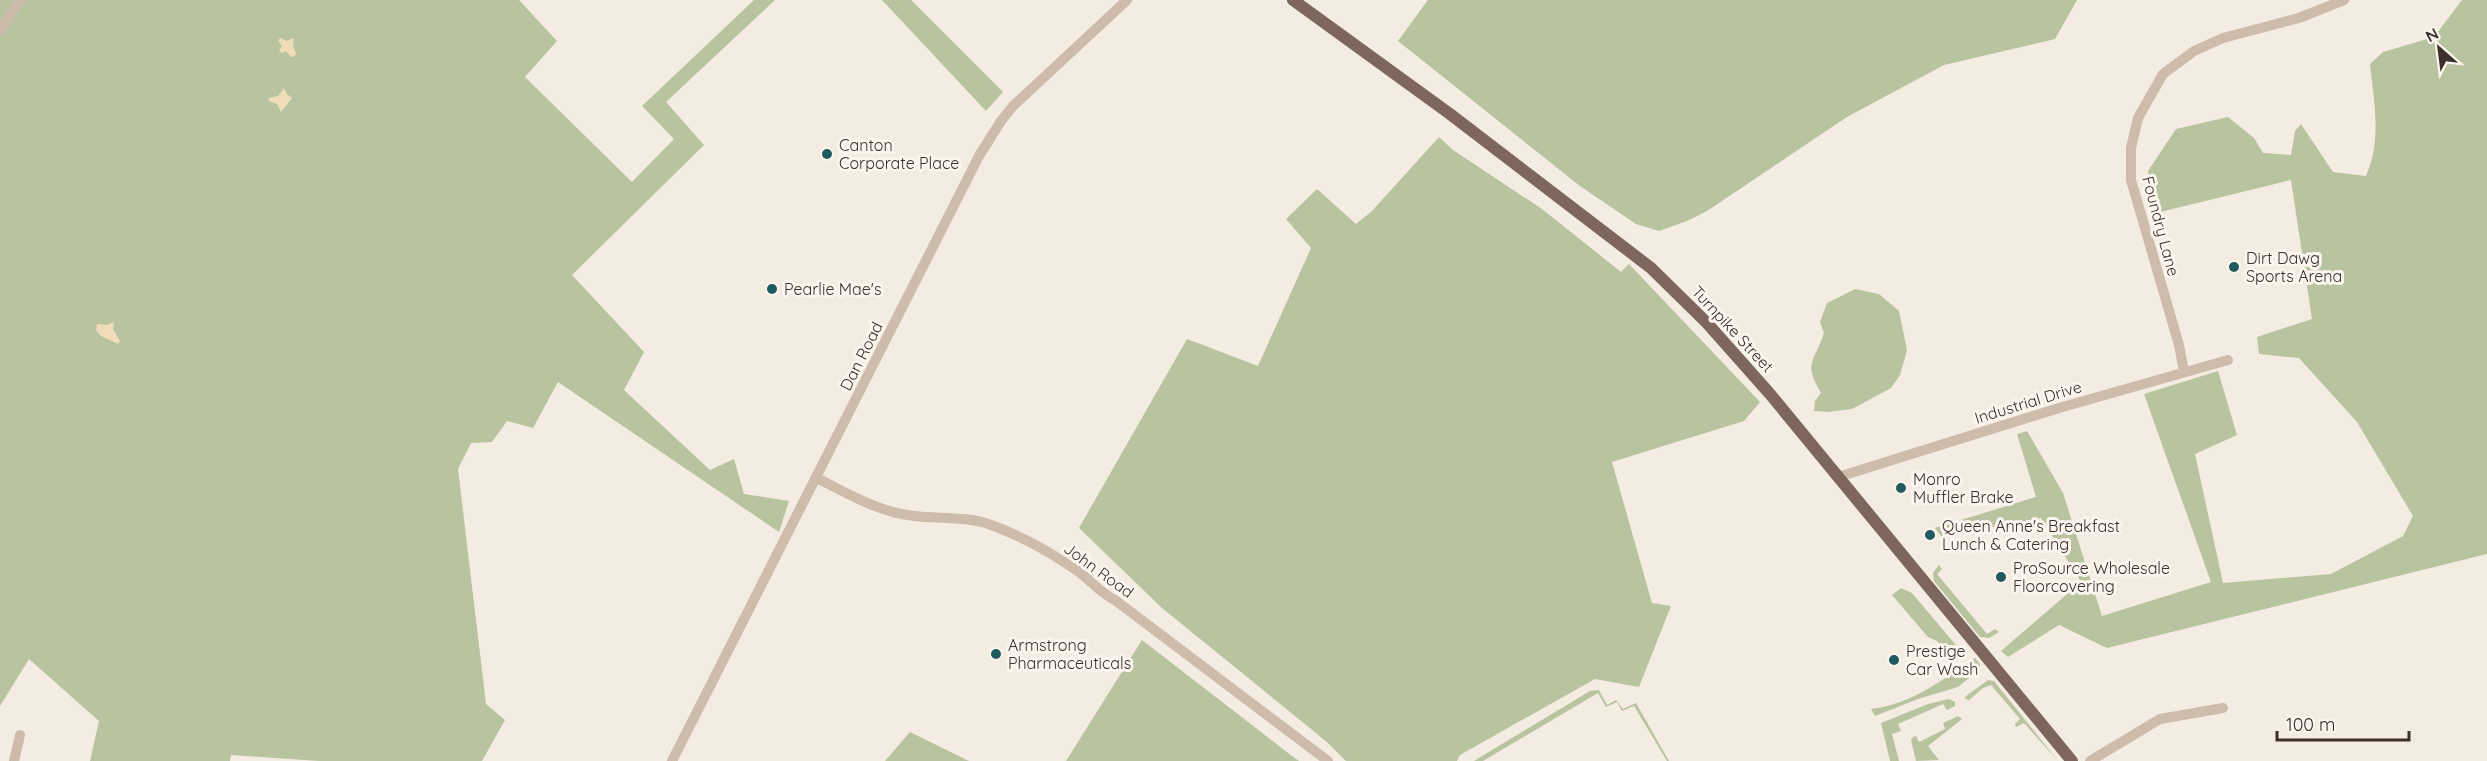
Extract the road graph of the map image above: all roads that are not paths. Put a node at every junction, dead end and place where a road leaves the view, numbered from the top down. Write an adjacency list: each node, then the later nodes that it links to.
1 (20, 0): 5 (street)
2 (1127, 0): 9 (street, Dan Road)
3 (1293, 0): 8 (main road, Turnpike Street)
4 (2344, 0): 7 (street, Foundry Lane)
5 (0, 31)
6 (2228, 360): 7 (street, Industrial Drive)
7 (2184, 372): 8 (street, Industrial Drive)
8 (1838, 477): 15 (main road, Turnpike Street)
9 (817, 478): 13 (street, Dan Road); 14 (street, John Road)
10 (2223, 708): 16 (street)
11 (20, 735): 12 (street)
12 (14, 761)
13 (672, 761)
14 (1328, 761)
15 (2072, 761)
16 (2090, 761)

